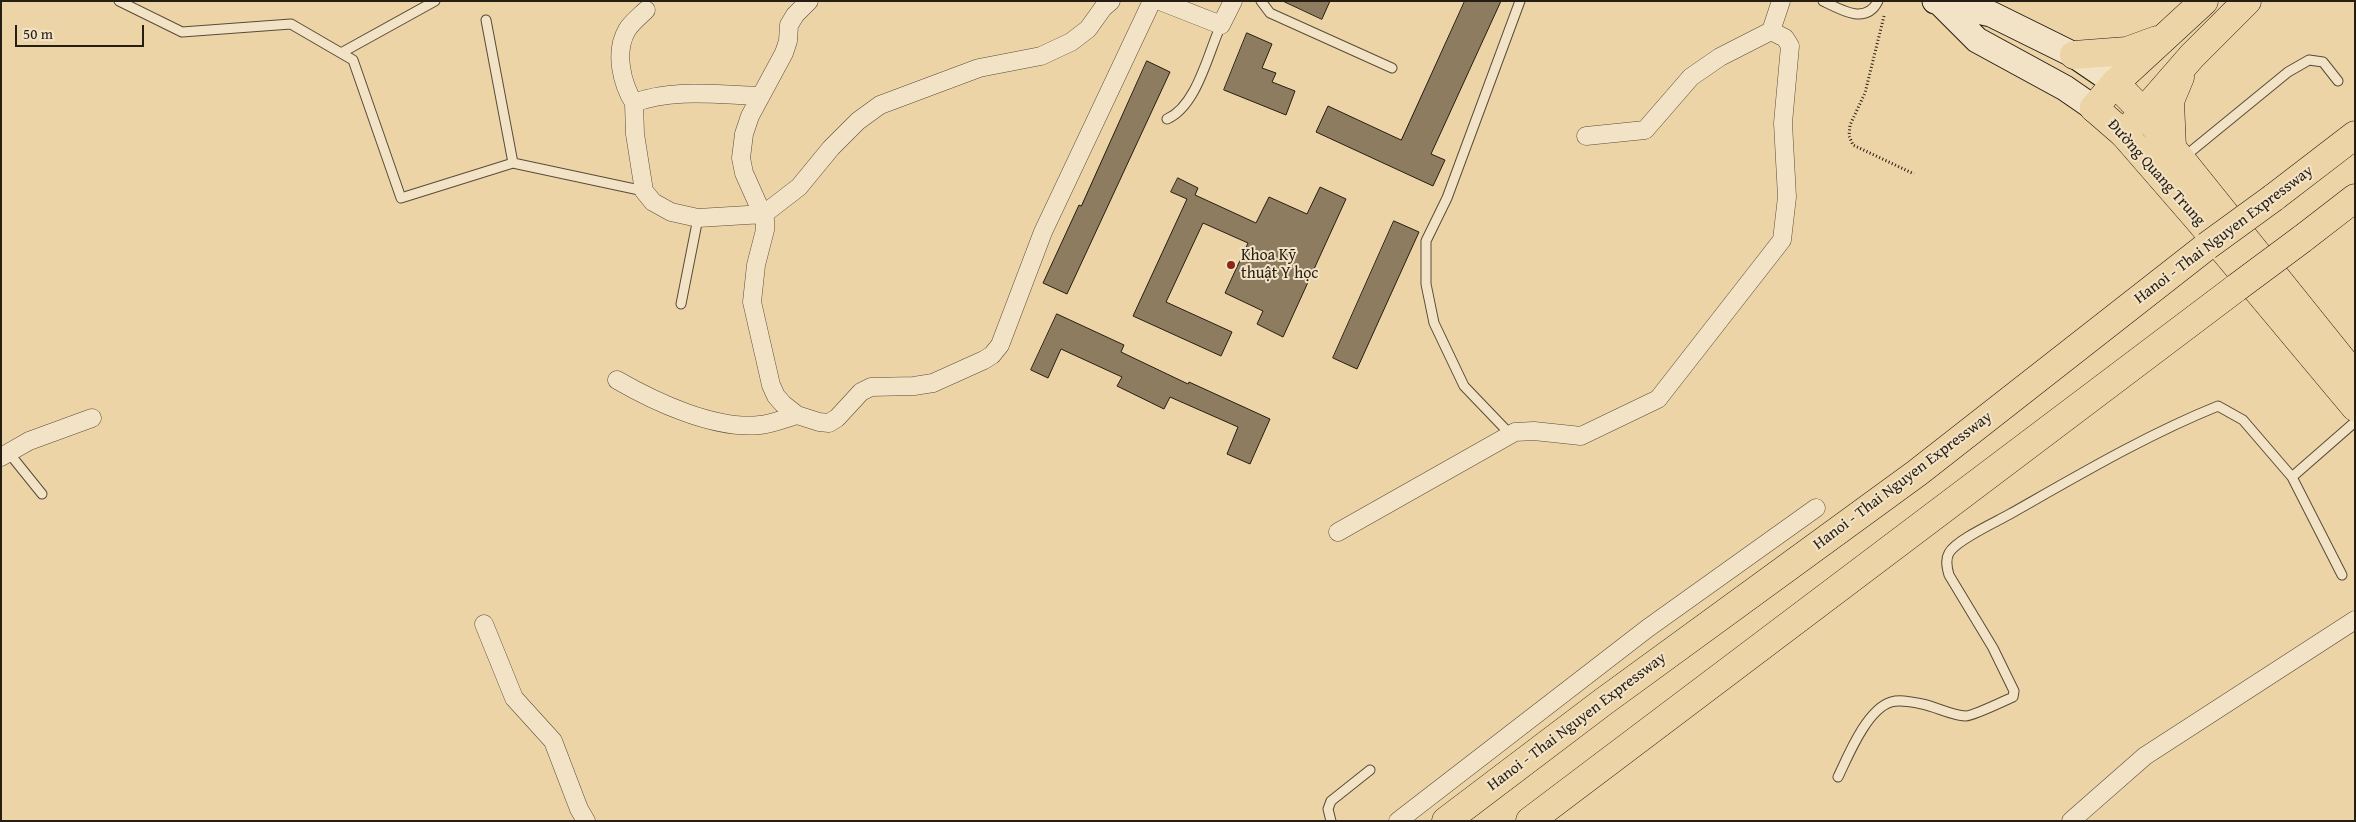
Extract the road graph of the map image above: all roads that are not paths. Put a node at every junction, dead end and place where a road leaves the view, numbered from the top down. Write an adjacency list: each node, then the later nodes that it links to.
1 (119, 1): 21 (lane)
2 (435, 1): 21 (lane)
3 (809, 1): 27 (street)
4 (1111, 1): 39 (street)
5 (1152, 1): 45 (street)
6 (1160, 1): 18 (street)
7 (1233, 1): 18 (street)
8 (1261, 1): 24 (lane)
9 (1520, 1): 48 (lane)
10 (1781, 1): 19 (street)
11 (1823, 1): 12 (lane)
12 (1878, 1)
13 (2204, 1): 20 (main road)
14 (2247, 1): 23 (main road)
15 (1938, 3): 22 (main road, Đường Quang Trung); 29 (main road, Đường Quang Trung)
16 (646, 10): 28 (street)
17 (486, 20): 36 (lane)
18 (1221, 25): 31 (lane)
19 (1771, 31): 34 (street); 48 (street)
20 (2168, 36): 22 (main road); 26 (main road)
21 (342, 54): 36 (lane)
22 (2074, 55): 26 (main road, Đường Quang Trung)
23 (2192, 56): 30 (main road); 35 (main road)
24 (1392, 68)
25 (2338, 81): 35 (lane)
26 (2115, 83): 29 (main road); 30 (main road, Đường Quang Trung)
27 (760, 96): 28 (street); 39 (street)
28 (634, 103): 37 (street)
29 (2094, 108): 32 (main road, Đường Quang Trung)
30 (2144, 112): 32 (main road); 35 (main road, Đường Quang Trung)
31 (1167, 119)
32 (2124, 134): 44 (main road, Đường Quang Trung)
33 (2355, 135): 62 (main road, Hanoi - Thai Nguyen Expressway, bridge)
34 (1586, 136)
35 (2176, 154): 42 (main road, Đường Quang Trung)
36 (513, 163): 37 (lane)
37 (644, 191): 40 (street)
38 (2355, 198): 63 (main road, bridge)
39 (764, 214): 40 (street); 45 (street)
40 (698, 218): 41 (lane)
41 (681, 304)
42 (2350, 366)
43 (617, 380): 45 (street)
44 (2355, 407)
45 (798, 415)
46 (92, 418): 49 (street)
47 (2355, 422): 50 (lane)
48 (1510, 434): 53 (street)
49 (5, 455): 51 (lane)
50 (2292, 477): 54 (lane); 58 (lane)
51 (42, 494)
52 (1816, 508): 61 (street)
53 (1338, 532)
54 (2342, 575)
55 (2355, 620): 64 (street)
56 (484, 624): 59 (street)
57 (1370, 770): 60 (lane)
58 (1838, 777)
59 (586, 821)
60 (1331, 821)
61 (1398, 821)
62 (1446, 821)
63 (1530, 821)
64 (2071, 821)

